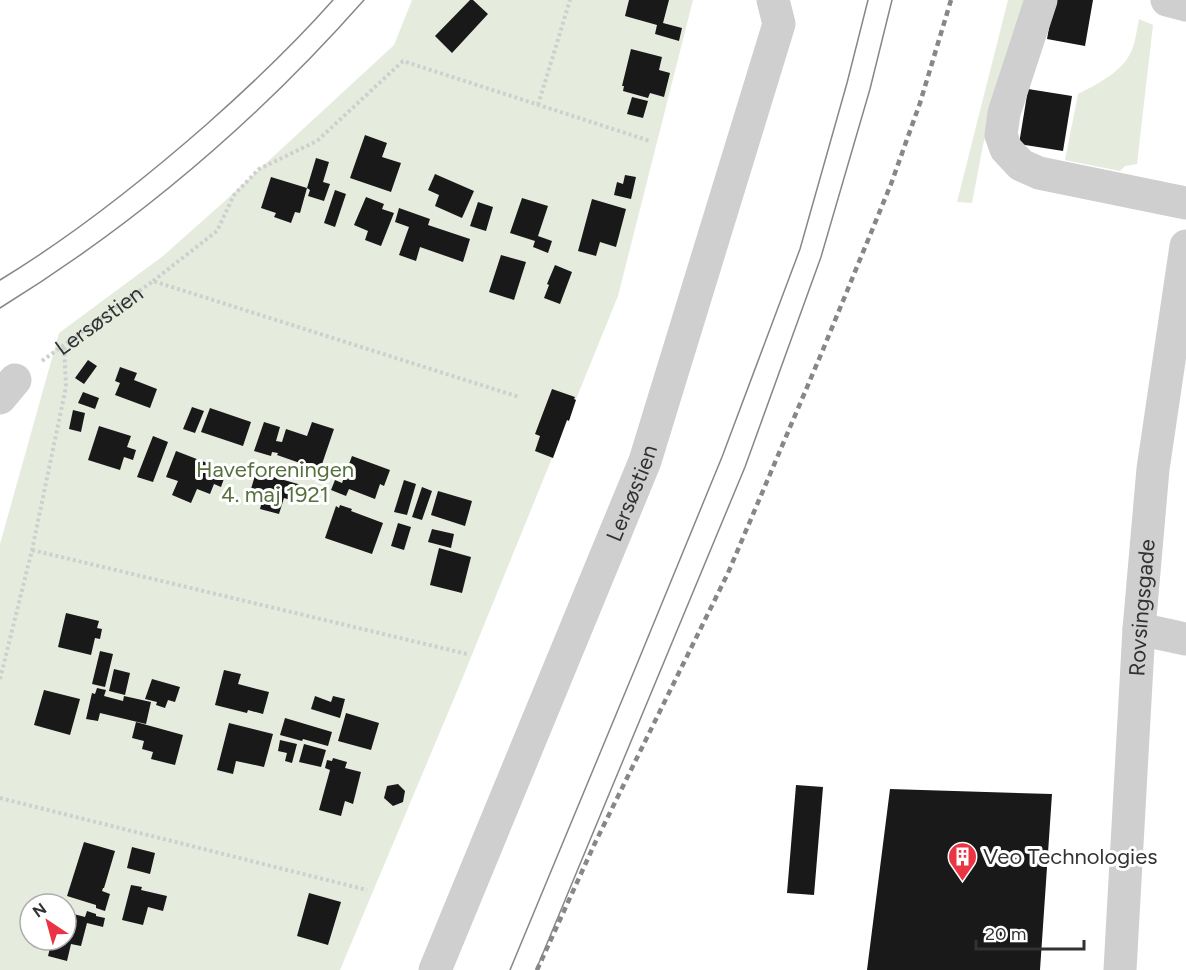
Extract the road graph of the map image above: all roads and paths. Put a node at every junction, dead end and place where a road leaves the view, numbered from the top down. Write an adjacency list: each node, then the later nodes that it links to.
1 (570, 0): 6 (path)
2 (773, 0): 21 (street, Lersøstien)
3 (1041, 0): 8 (street)
4 (1167, 0): 5 (street)
5 (1186, 5)
6 (538, 105): 7 (path); 10 (path)
7 (650, 141)
8 (1186, 203)
9 (1186, 246): 15 (street, Rovsingsgade)
10 (153, 281): 11 (path, Lersøstien); 13 (path, Lersøstien)
11 (64, 345): 12 (path, Lersøstien); 14 (path)
12 (8, 389)
13 (519, 397)
14 (32, 550): 17 (path); 18 (path)
15 (1139, 629): 16 (street); 22 (street, Rovsingsgade)
16 (1186, 639)
17 (467, 654)
18 (0, 680)
19 (0, 798): 20 (path)
20 (367, 890)
21 (435, 970)
22 (1120, 970)

